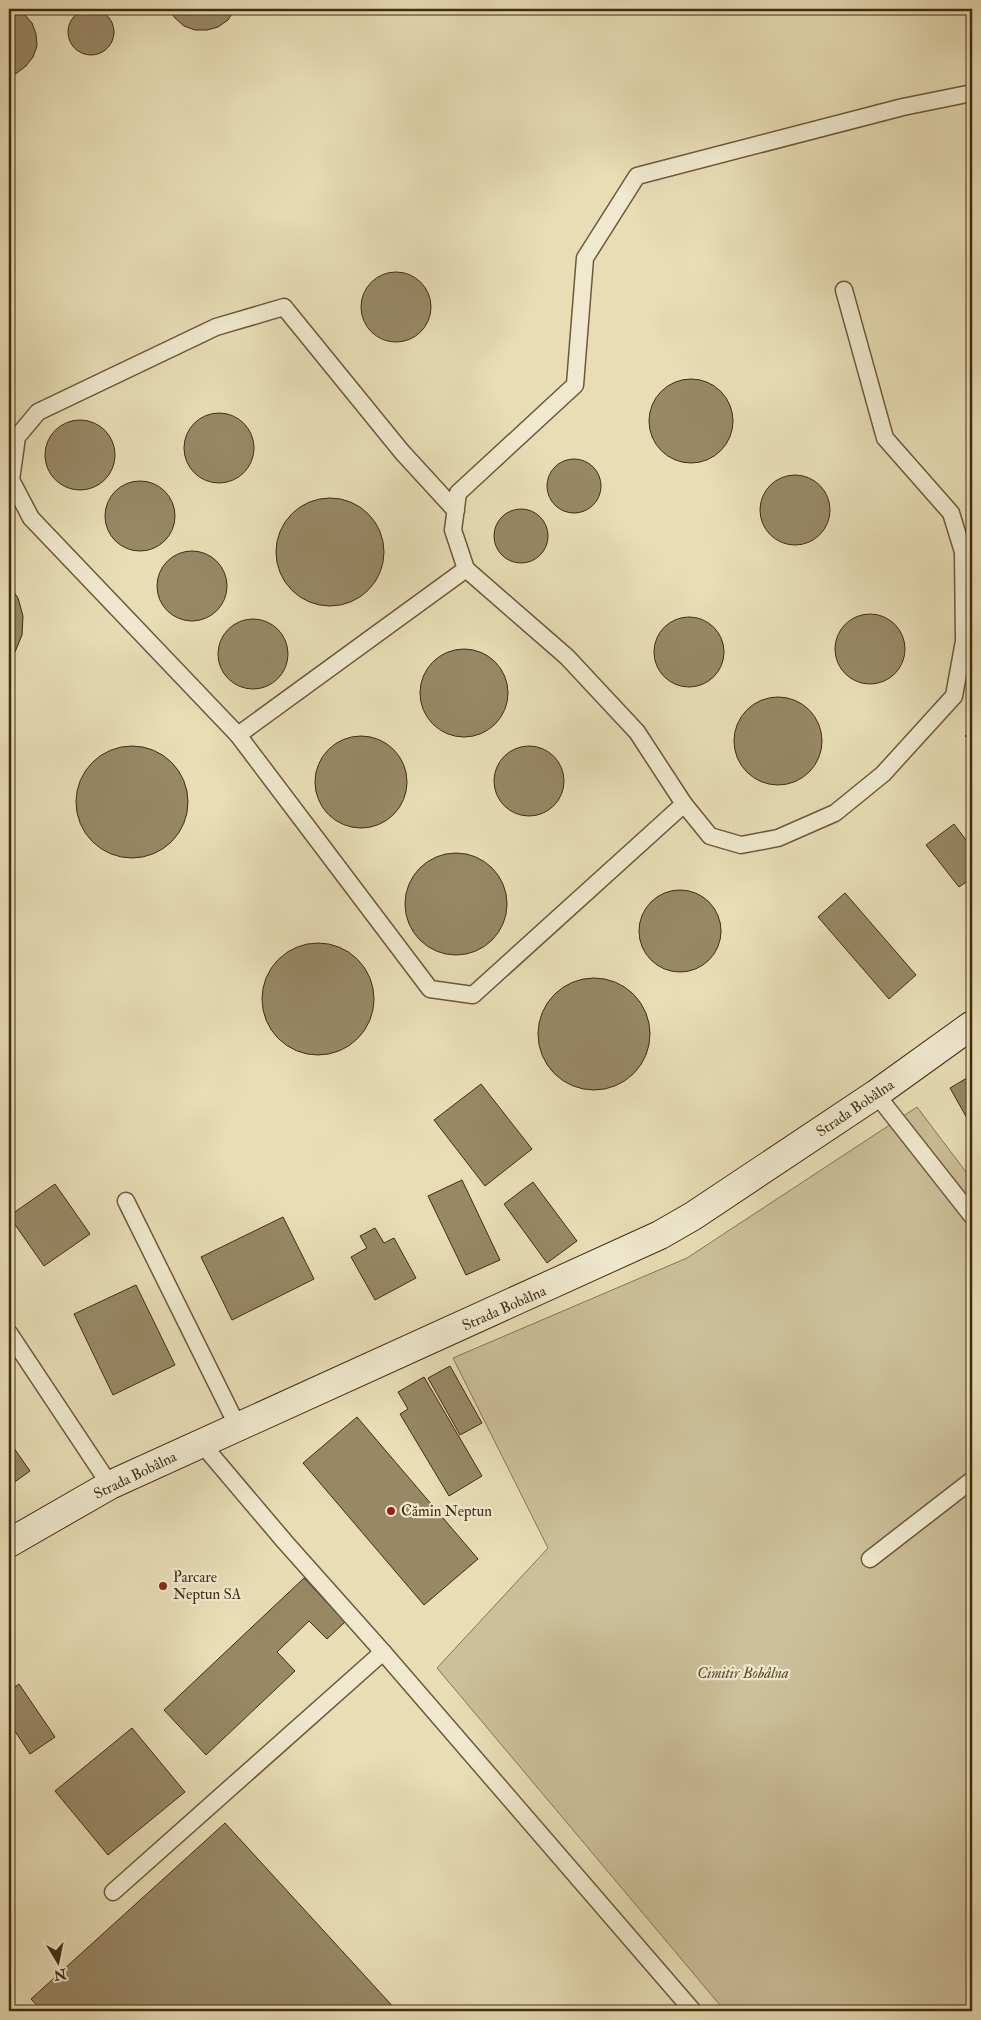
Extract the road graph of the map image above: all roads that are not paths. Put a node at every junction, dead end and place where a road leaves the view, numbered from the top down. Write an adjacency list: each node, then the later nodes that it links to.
1 (972, 93): 3 (lane)
2 (844, 290): 6 (lane)
3 (456, 511): 4 (lane); 5 (lane)
4 (466, 569): 5 (lane); 6 (lane)
5 (238, 735): 6 (lane)
6 (684, 804)
7 (972, 1025): 8 (main road, Strada Bobâlna)
8 (876, 1094): 10 (lane); 12 (main road, Strada Bobâlna)
9 (126, 1201): 12 (lane)
10 (972, 1216)
11 (9, 1333): 15 (lane)
12 (238, 1427): 13 (main road, Strada Bobâlna)
13 (202, 1444): 15 (main road, Strada Bobâlna); 18 (lane)
14 (972, 1480): 17 (lane)
15 (110, 1486): 16 (main road, Strada Bobâlna)
16 (9, 1543)
17 (870, 1559)
18 (383, 1652): 19 (lane); 20 (lane)
19 (113, 1892)
20 (693, 2011)

